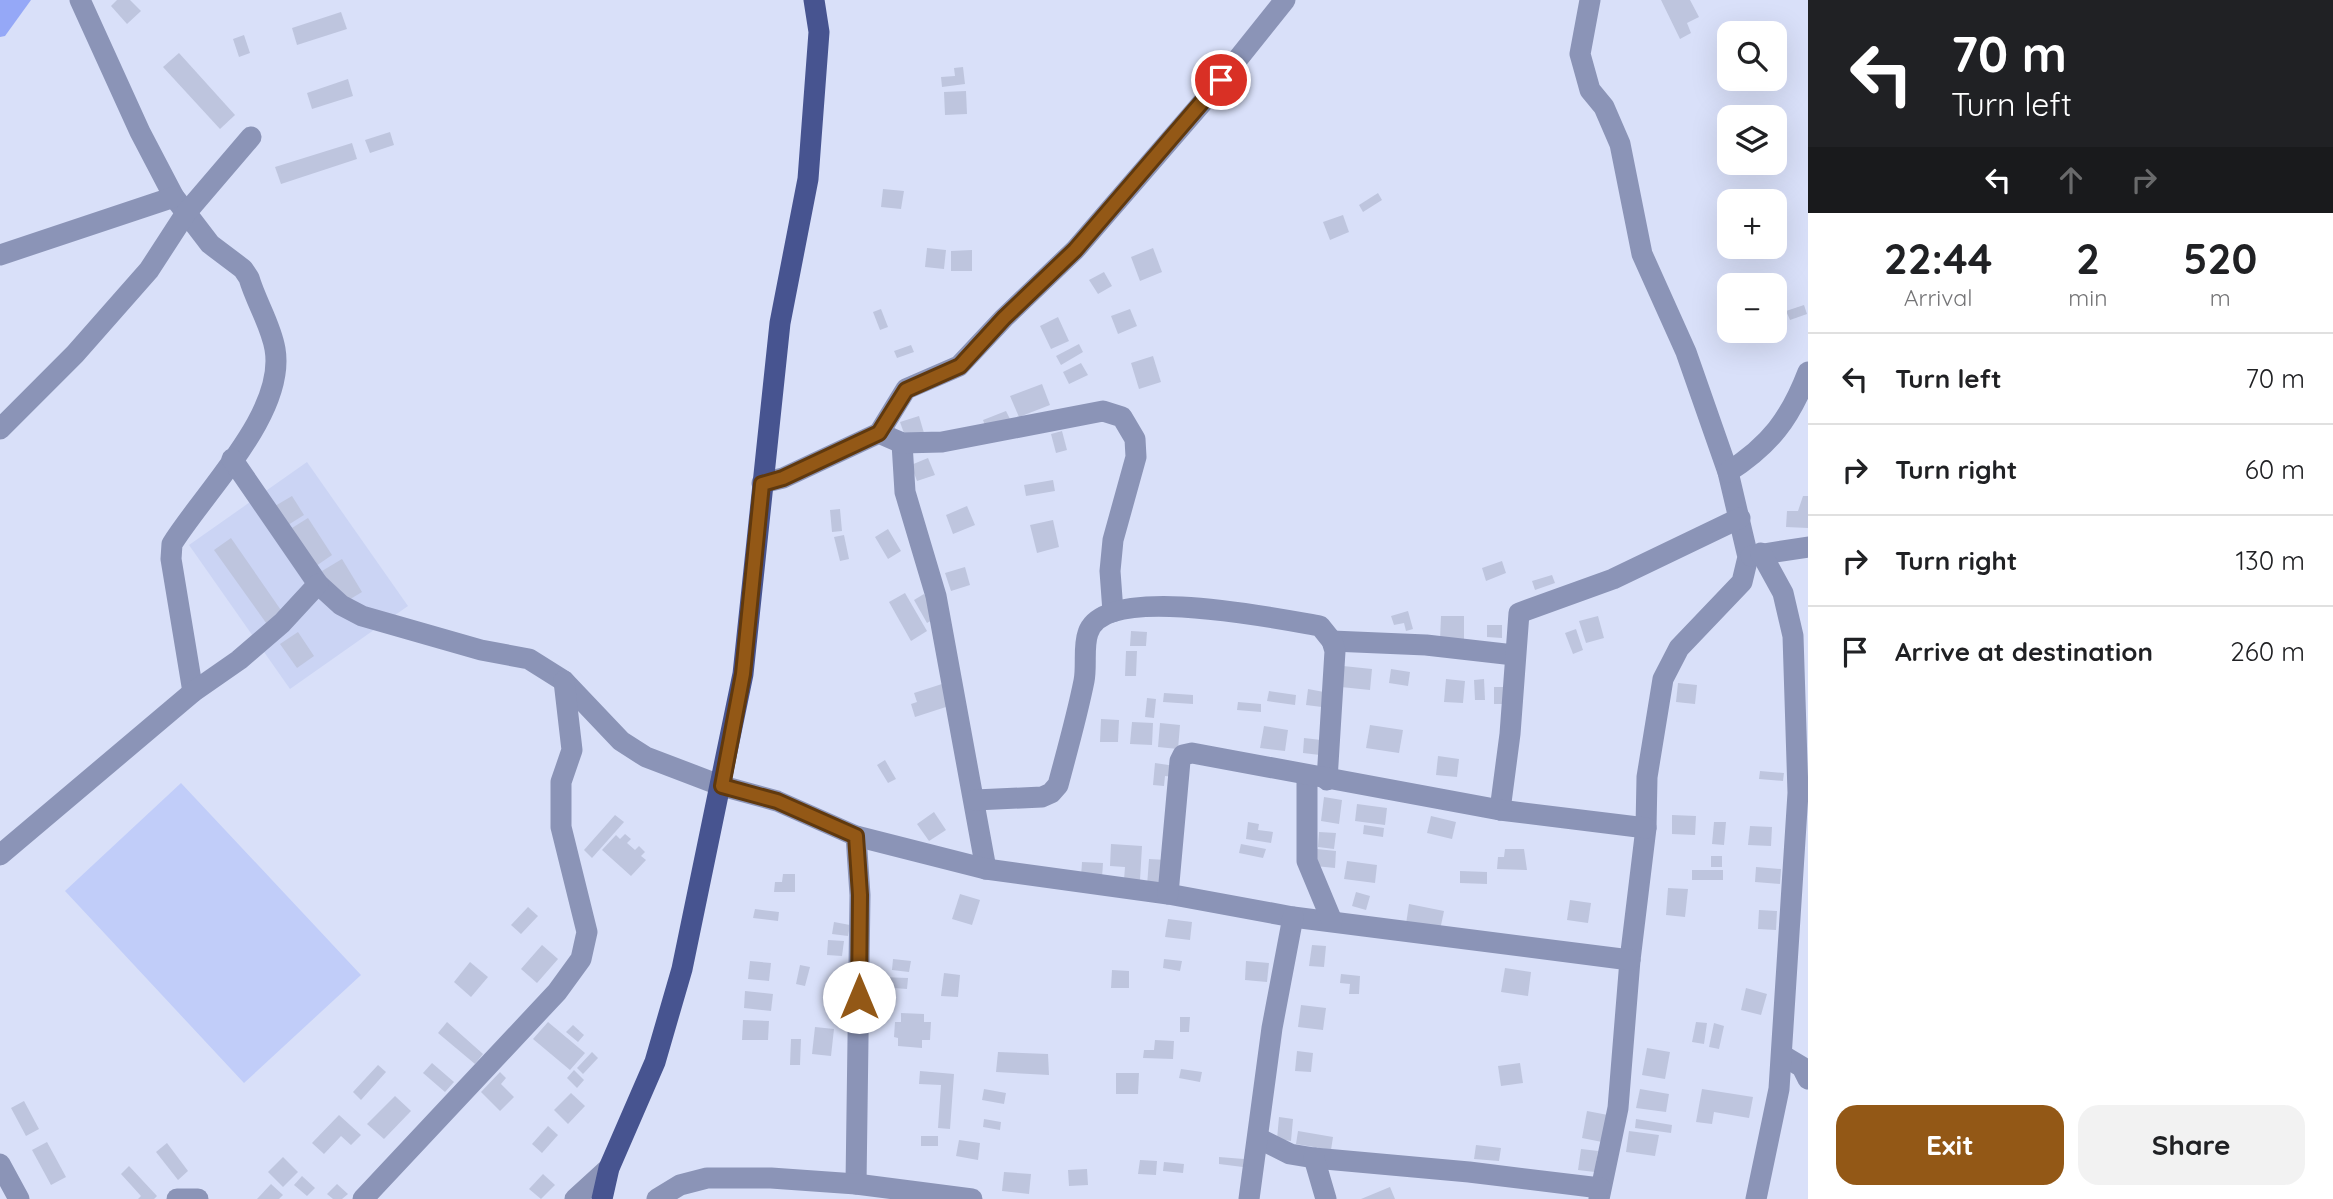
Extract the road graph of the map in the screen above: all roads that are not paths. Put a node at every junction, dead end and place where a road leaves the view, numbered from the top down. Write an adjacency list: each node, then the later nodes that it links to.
1 (80, 0): 6 (street)
2 (814, 0): 14 (main road)
3 (1285, 0): 10 (street)
4 (1590, 0): 13 (street)
5 (251, 137): 6 (street)
6 (180, 205): 7 (street); 9 (street); 12 (street)
7 (0, 255)
8 (1808, 372): 13 (street)
9 (0, 429)
10 (879, 433): 11 (street); 14 (street)
11 (902, 443): 19 (street); 26 (street)
12 (232, 459): 18 (street); 23 (street)
13 (1728, 472): 15 (street)
14 (762, 484): 25 (main road)
15 (1741, 518): 17 (street); 21 (street)
16 (1808, 547): 17 (street)
17 (1754, 555): 28 (street); 34 (street)
18 (318, 584): 22 (street); 23 (street)
19 (1113, 612): 20 (street); 26 (street)
20 (1332, 641): 21 (street); 24 (street)
21 (1514, 655): 27 (street)
22 (564, 681): 25 (street); 48 (street)
23 (193, 692): 30 (street)
24 (1317, 777): 27 (street); 32 (street); 35 (street)
25 (722, 786): 29 (street); 42 (main road)
26 (975, 800): 31 (street)
27 (1500, 810): 28 (street)
28 (1646, 828): 36 (street)
29 (856, 836): 31 (street); 43 (street)
30 (0, 855)
31 (986, 869): 32 (street)
32 (1168, 894): 33 (street)
33 (1293, 917): 35 (street); 39 (street)
34 (1798, 920): 37 (street)
35 (1332, 921): 36 (street)
36 (1630, 960): 44 (street)
37 (1782, 1055): 38 (street); 55 (street)
38 (1808, 1079)
39 (1258, 1138): 40 (street); 53 (street)
40 (1314, 1158): 44 (street); 54 (street)
41 (0, 1164): 45 (street)
42 (609, 1168): 49 (street); 50 (main road)
43 (856, 1184): 51 (street); 52 (street)
44 (1599, 1194)
45 (19, 1199)
46 (177, 1199): 47 (street)
47 (198, 1199)
48 (363, 1199)
49 (575, 1199)
50 (602, 1199)
51 (657, 1199)
52 (972, 1199)
53 (1249, 1199)
54 (1326, 1199)
55 (1756, 1199)

